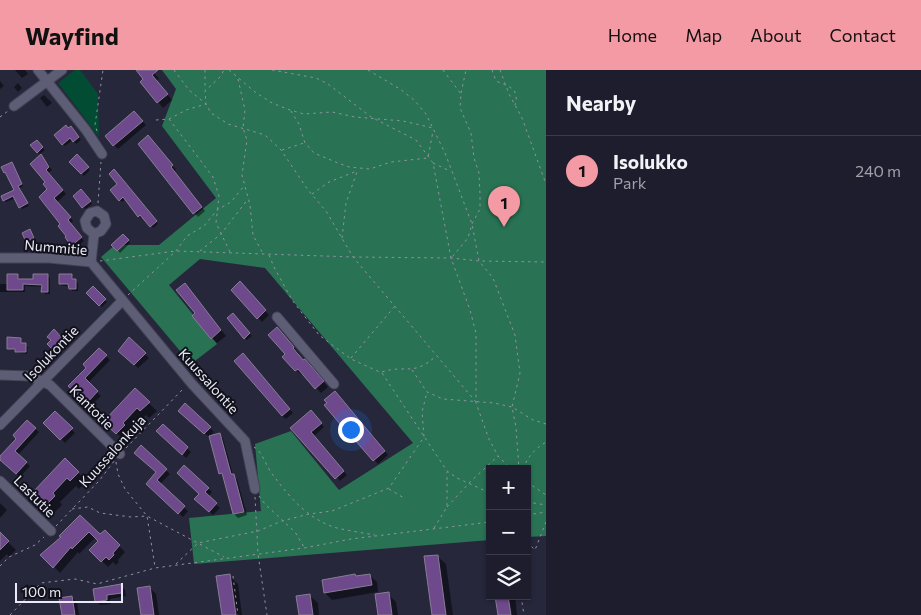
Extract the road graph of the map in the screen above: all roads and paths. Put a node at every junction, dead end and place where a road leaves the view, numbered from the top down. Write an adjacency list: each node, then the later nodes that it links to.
1 (38, 70): 15 (street)
2 (62, 70): 15 (street)
3 (102, 70): 29 (path)
4 (174, 70): 19 (path)
5 (205, 70): 17 (path)
6 (224, 70): 17 (path)
7 (229, 70): 14 (path)
8 (272, 70): 24 (path)
9 (368, 70): 28 (path)
10 (443, 70): 18 (path)
11 (466, 70): 18 (path)
12 (492, 70): 16 (path)
13 (500, 70): 16 (path)
14 (238, 78): 22 (path); 27 (path)
15 (47, 82): 20 (street); 32 (street)
16 (506, 86): 21 (path); 21 (path)
17 (205, 91): 19 (path)
18 (460, 94): 44 (path)
19 (206, 104): 25 (path); 27 (path)
20 (14, 106): 23 (path)
21 (515, 106): 38 (path)
22 (290, 110): 24 (path); 30 (path)
23 (0, 116)
24 (371, 117): 28 (path); 33 (path)
25 (169, 119): 26 (path); 42 (path)
26 (156, 120)
27 (243, 128): 31 (path); 39 (path)
28 (433, 129): 33 (path); 37 (path)
29 (98, 135)
30 (305, 143): 31 (path); 35 (path)
31 (281, 150): 40 (path)
32 (102, 154): 43 (path)
33 (428, 158): 34 (path); 35 (path)
34 (433, 163): 37 (path); 55 (path)
35 (359, 168): 36 (path)
36 (358, 171): 40 (path); 47 (path)
37 (452, 172): 44 (path)
38 (546, 184)
39 (244, 186): 41 (path); 42 (path)
40 (312, 194): 47 (path)
41 (248, 198): 46 (path); 51 (path)
42 (218, 210): 46 (path); 48 (path)
43 (97, 211): 45 (street); 45 (street)
44 (472, 224): 55 (path); 56 (path)
45 (94, 234): 57 (street)
46 (221, 234): 49 (path); 50 (path)
47 (342, 239): 53 (path)
48 (176, 251): 49 (path); 57 (path); 59 (path)
49 (198, 252): 50 (path)
50 (230, 253): 51 (path)
51 (262, 254): 52 (path)
52 (269, 254): 53 (path); 63 (path)
53 (353, 257): 55 (path); 60 (path)
54 (0, 258): 57 (street, Nummitie)
55 (451, 258): 56 (path); 71 (path)
56 (479, 261): 58 (path); 72 (path)
57 (91, 262): 59 (street, Nummitie)
58 (546, 262)
59 (122, 301): 67 (street, Isolukontie); 68 (street, Kuussalontie)
60 (394, 306): 62 (path); 63 (path)
61 (277, 317): 69 (street)
62 (436, 356): 64 (path); 71 (path)
63 (351, 359): 65 (path)
64 (412, 370): 65 (path); 70 (path)
65 (382, 372): 75 (path)
66 (0, 375): 67 (street)
67 (44, 381): 73 (street, Isolukontie); 79 (street, Kantotie)
68 (190, 382): 76 (street, Kuussalontie); 79 (path, Kuussalonkuja)
69 (334, 384)
70 (427, 392): 71 (path); 75 (path)
71 (476, 403): 72 (path); 78 (path)
72 (512, 407): 74 (path); 81 (path)
73 (0, 424)
74 (546, 424)
75 (424, 437): 83 (path); 87 (path)
76 (245, 441): 88 (street); 97 (path)
77 (546, 442): 82 (path)
78 (498, 456): 80 (path); 85 (path)
79 (118, 457): 95 (path, Kuussalonkuja); 99 (path)
80 (507, 465)
81 (519, 465)
82 (524, 465)
83 (447, 471): 85 (path); 94 (path)
84 (0, 481): 104 (street, Lastutie)
85 (470, 482): 89 (path); 94 (path)
86 (531, 485): 90 (path)
87 (389, 488): 91 (path); 97 (path)
88 (255, 489): 100 (path); 105 (path)
89 (486, 491)
90 (546, 495)
91 (404, 498)
92 (531, 503): 93 (path)
93 (546, 505)
94 (447, 507): 103 (path)
95 (72, 509): 99 (path); 104 (path, Kuussalonkuja)
96 (546, 512): 98 (path)
97 (309, 514): 100 (path); 106 (path)
98 (531, 514)
99 (147, 516): 107 (path); 114 (path)
100 (282, 521): 105 (path); 109 (path)
101 (486, 522): 103 (path)
102 (546, 522): 108 (path)
103 (434, 528): 106 (path)
104 (50, 531): 113 (path, Kuussalonkuja)
105 (258, 531): 107 (path); 110 (path)
106 (377, 536): 109 (path)
107 (198, 543): 111 (path); 112 (path)
108 (531, 546)
109 (304, 548): 110 (path)
110 (258, 554): 111 (path); 119 (path)
111 (224, 558): 112 (path)
112 (175, 565): 114 (path)
113 (0, 566)
114 (155, 568): 117 (path)
115 (233, 576): 118 (path)
116 (522, 600): 120 (path)
117 (10, 615)
118 (238, 615)
119 (267, 615)
120 (524, 615)

